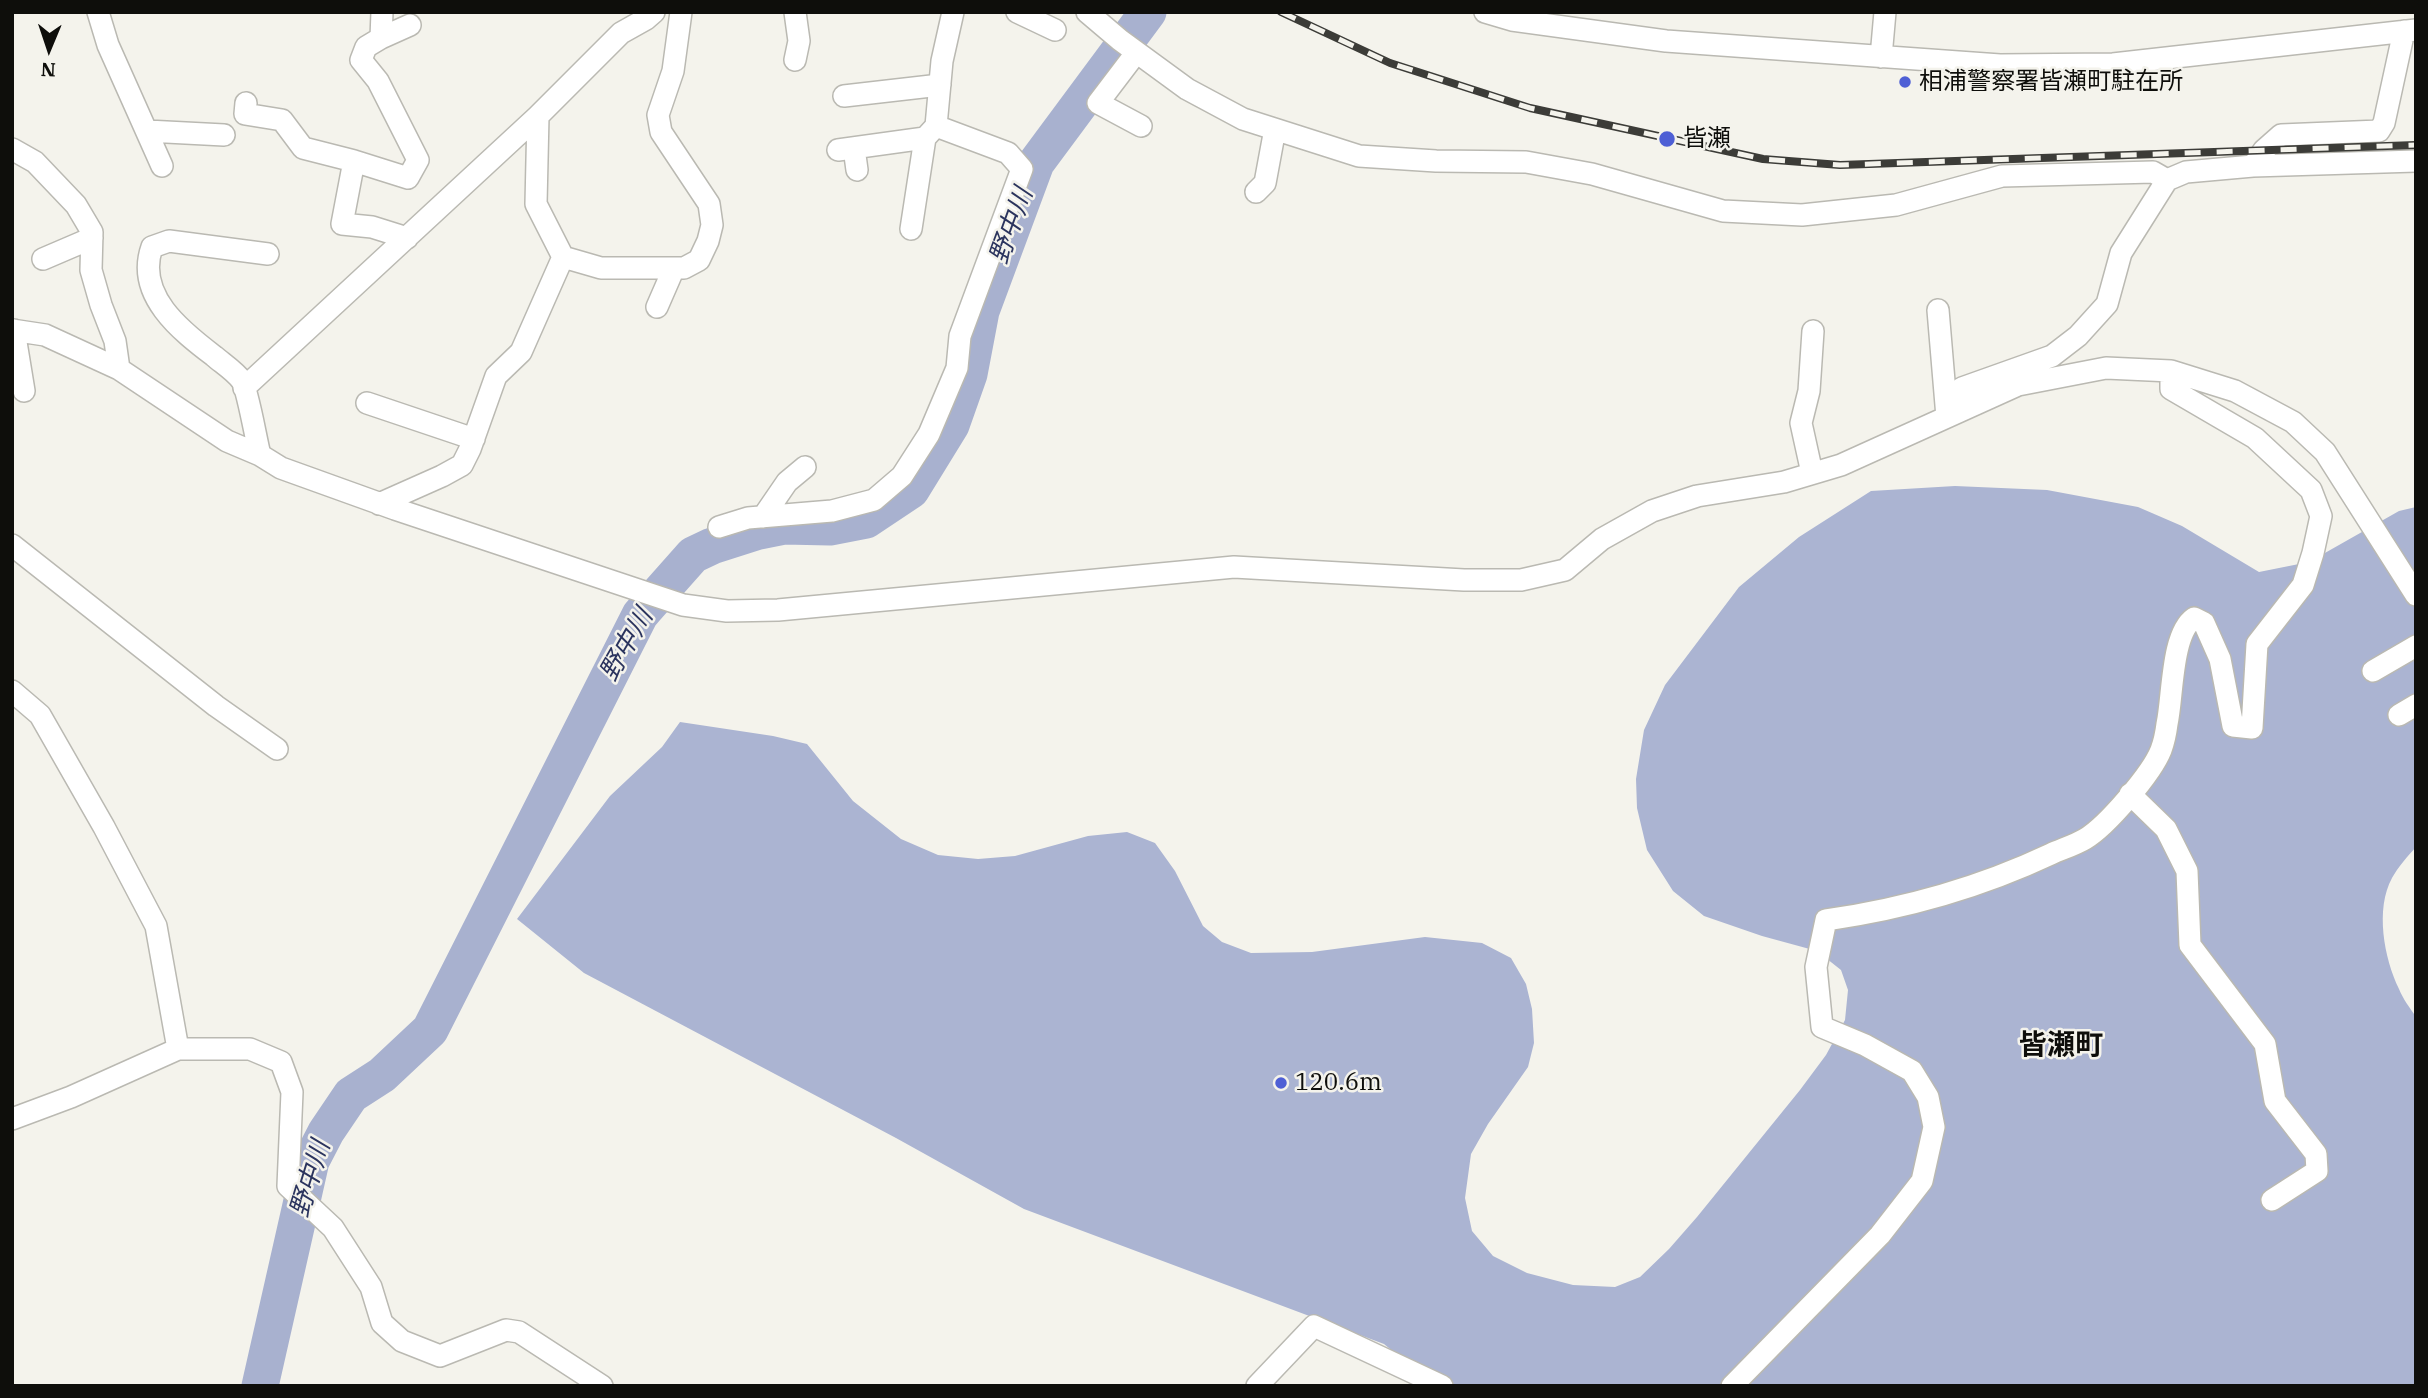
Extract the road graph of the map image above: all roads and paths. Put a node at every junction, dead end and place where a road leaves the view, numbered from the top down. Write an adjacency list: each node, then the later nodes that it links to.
1 (98, 12): 26 (street)
2 (383, 12): 14 (street)
3 (681, 12): 43 (street)
4 (795, 12): 17 (street)
5 (953, 12): 18 (street)
6 (1017, 12): 12 (street)
7 (1087, 12): 15 (street)
8 (1485, 12): 16 (street)
9 (1885, 12): 16 (street)
10 (647, 15): 22 (street)
11 (410, 24): 14 (street)
12 (1055, 30)
13 (2410, 30): 16 (street); 33 (street)
14 (381, 38): 30 (street)
15 (1136, 52): 23 (street); 25 (street)
16 (1881, 57)
17 (795, 60)
18 (940, 85): 19 (street); 27 (street)
19 (844, 96)
20 (246, 103): 24 (street)
21 (297, 107): 24 (street)
22 (538, 116): 38 (street); 41 (street)
23 (1141, 126)
24 (289, 129): 30 (street)
25 (1275, 129): 35 (street); 36 (street)
26 (147, 131): 28 (street); 32 (street)
27 (931, 132): 34 (street); 37 (street); 59 (street)
28 (224, 135)
29 (12, 149): 39 (street)
30 (354, 161): 38 (street)
31 (2416, 161): 33 (street)
32 (163, 166)
33 (2253, 166): 35 (street)
34 (857, 170)
35 (2167, 180): 53 (street)
36 (1256, 192)
37 (911, 229)
38 (407, 237): 50 (street)
39 (92, 238): 42 (street); 48 (street)
40 (268, 254): 50 (street)
41 (564, 257): 43 (street); 54 (street)
42 (43, 259)
43 (674, 268): 44 (street)
44 (657, 307)
45 (1938, 310): 53 (street)
46 (13, 330): 48 (street); 51 (street)
47 (1813, 331): 57 (street)
48 (119, 369): 55 (street)
49 (2171, 371): 53 (street); 62 (street); 67 (street)
50 (244, 388): 55 (street)
51 (24, 391)
52 (367, 403): 54 (street)
53 (1956, 413): 57 (street)
54 (474, 439): 58 (street)
55 (260, 455): 58 (street)
56 (805, 467): 59 (street)
57 (1812, 473): 58 (street)
58 (379, 504)
59 (763, 517): 60 (street)
60 (719, 527)
61 (12, 545): 66 (street)
62 (2416, 596)
63 (2416, 646): 64 (street)
64 (2374, 671)
65 (12, 691): 68 (street)
66 (277, 749)
67 (2130, 794): 70 (street); 74 (street)
68 (178, 1049): 69 (street); 71 (street)
69 (12, 1119)
70 (2272, 1200)
71 (602, 1386)
72 (1257, 1386): 73 (street)
73 (1442, 1386)
74 (1732, 1386)

